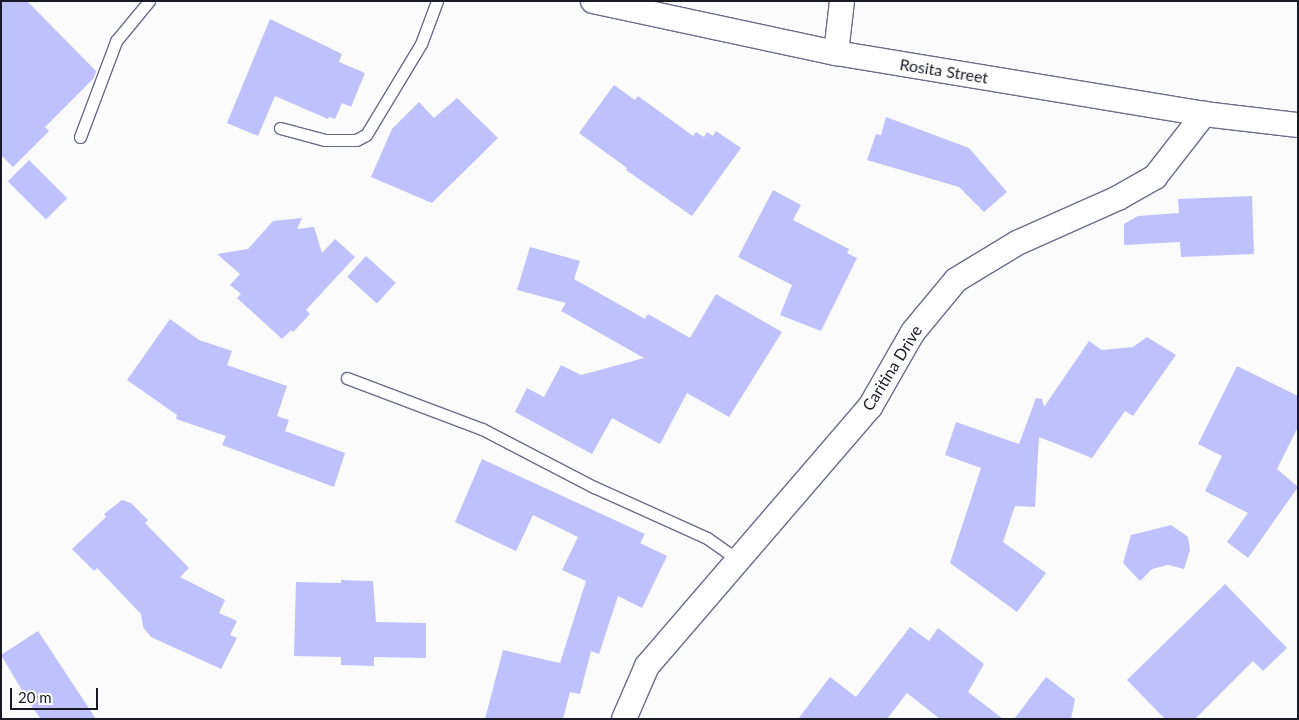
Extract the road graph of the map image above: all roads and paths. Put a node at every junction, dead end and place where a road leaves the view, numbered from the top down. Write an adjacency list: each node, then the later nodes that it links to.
1 (148, 1): 9 (lane)
2 (437, 1): 8 (lane)
3 (593, 1): 5 (street, Rosita Street)
4 (842, 1): 5 (street)
5 (836, 54): 6 (street, Rosita Street)
6 (1204, 114): 7 (street, Rosita Street); 11 (street, Caritina Drive)
7 (1298, 125)
8 (280, 128)
9 (80, 138)
10 (347, 378): 11 (lane)
11 (737, 559): 12 (street, Caritina Drive)
12 (624, 719)

